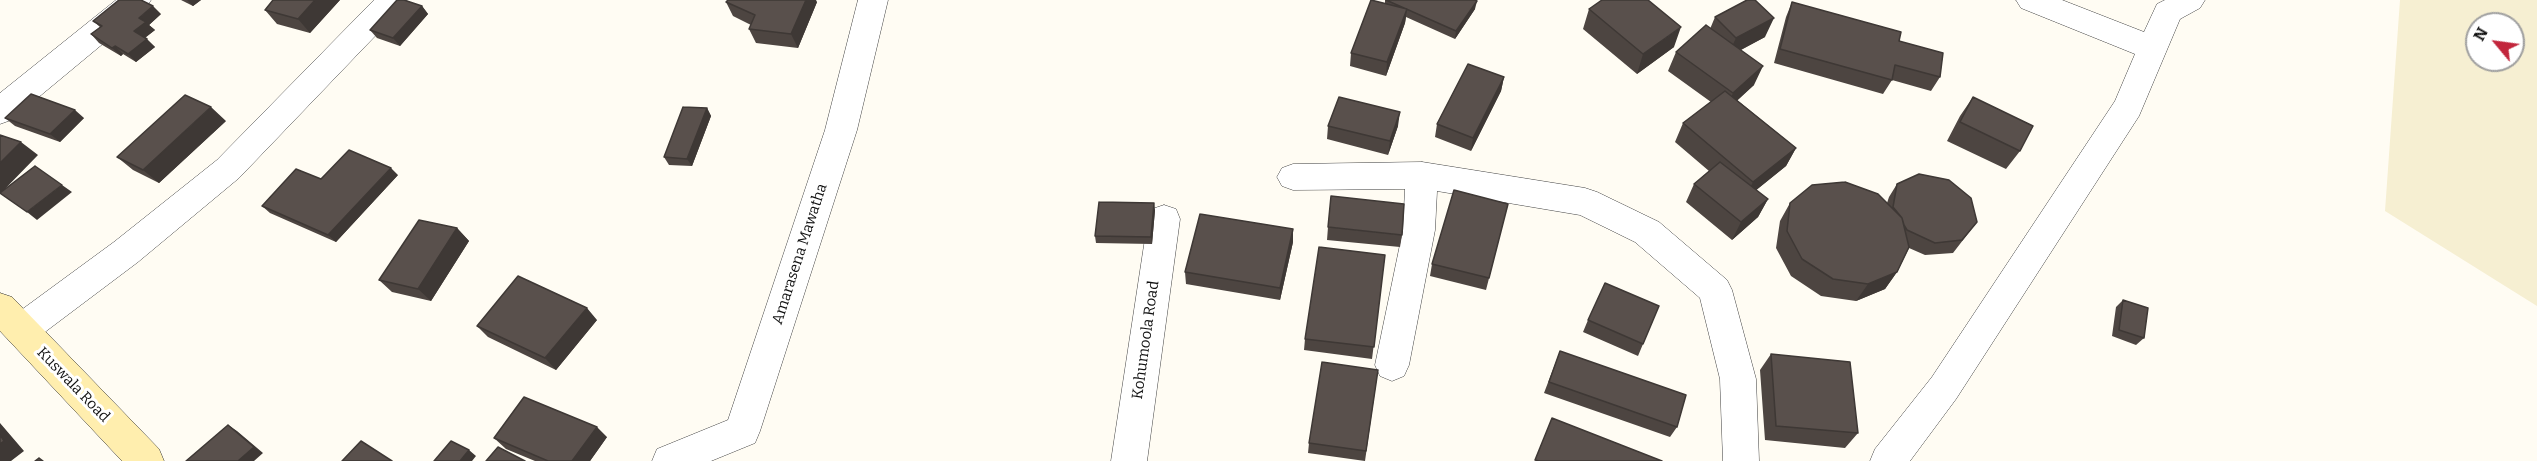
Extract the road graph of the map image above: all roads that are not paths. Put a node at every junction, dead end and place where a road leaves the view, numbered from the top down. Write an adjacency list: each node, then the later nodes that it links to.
1 (136, 0): 7 (street)
2 (392, 0): 11 (street)
3 (873, 0): 14 (street, Amarasena Mawatha)
4 (2031, 0): 6 (street)
5 (2190, 0): 6 (street)
6 (2153, 48): 17 (street)
7 (0, 111)
8 (1422, 175): 9 (street); 12 (street); 16 (street)
9 (1293, 177)
10 (1164, 219): 15 (street, Kohumoola Road)
11 (10, 319): 13 (street, Kuswala Road)
12 (1392, 365)
13 (146, 461)
14 (670, 461)
15 (1129, 461)
16 (1741, 461)
17 (1888, 461)

